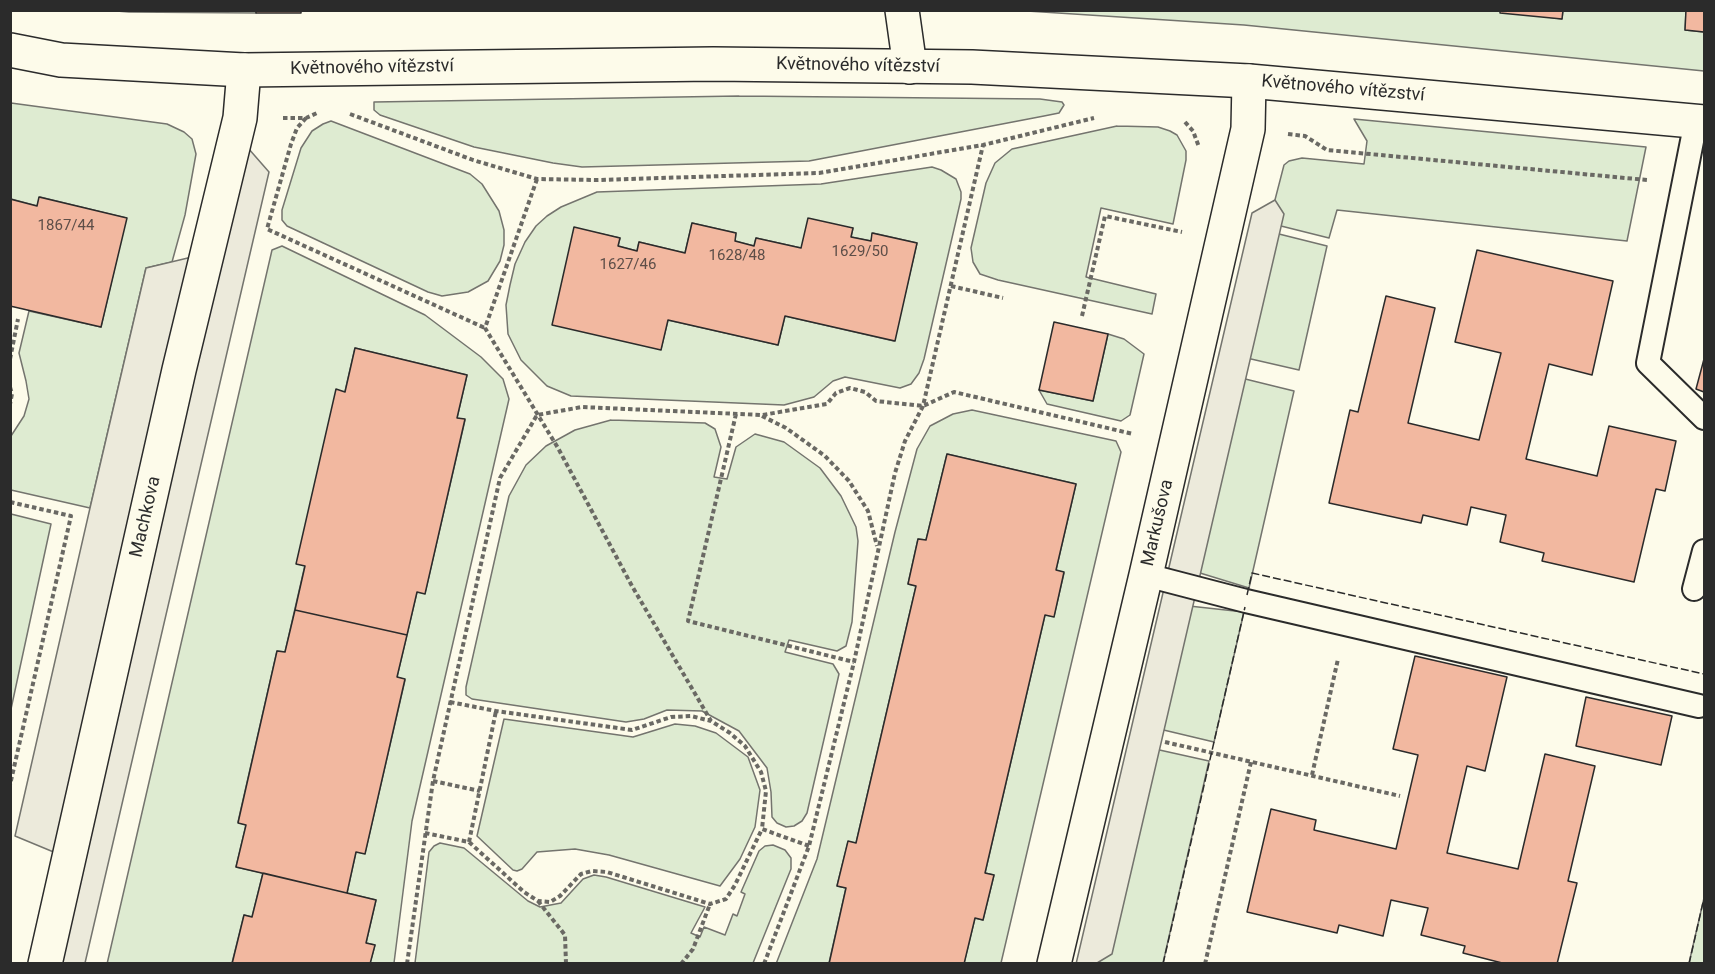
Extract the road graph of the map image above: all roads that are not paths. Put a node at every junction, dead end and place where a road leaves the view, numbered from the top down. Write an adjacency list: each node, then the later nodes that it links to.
1 (902, 10): 3 (street)
2 (10, 50): 4 (street, Květnového vítězství)
3 (910, 67): 4 (street, Květnového vítězství); 5 (street, Květnového vítězství)
4 (244, 70): 12 (street, Machkova)
5 (1249, 81): 6 (street, Květnového vítězství); 9 (street, Markušova)
6 (1700, 121): 7 (lane)
7 (1704, 417)
8 (1704, 551): 10 (lane)
9 (1146, 575): 11 (lane); 13 (street, Markušova)
10 (1694, 589)
11 (1699, 706)
12 (45, 963)
13 (1054, 963)

